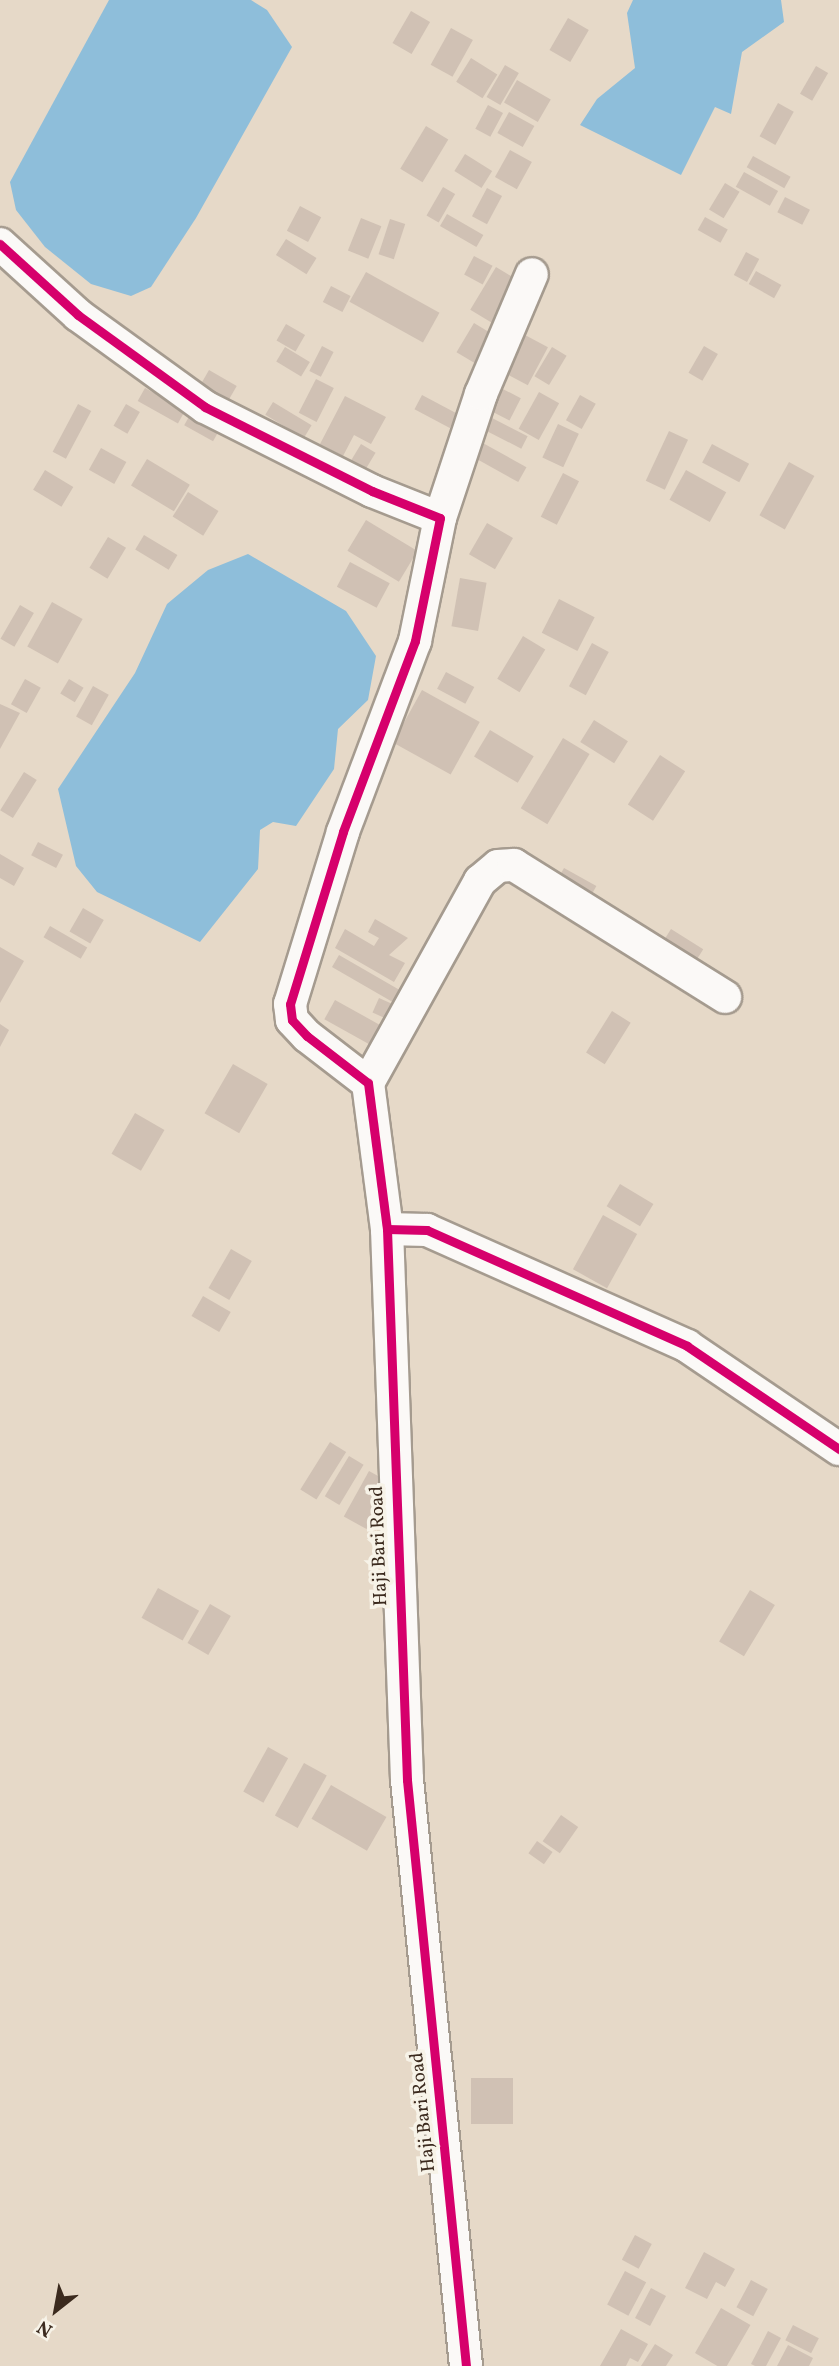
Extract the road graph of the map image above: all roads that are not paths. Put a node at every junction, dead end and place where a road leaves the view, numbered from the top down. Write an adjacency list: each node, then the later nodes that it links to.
1 (0, 244): 3 (street)
2 (532, 274): 3 (street)
3 (440, 518): 5 (street)
4 (725, 998): 5 (street)
5 (368, 1083): 6 (street, Haji Bari Road)
6 (387, 1229): 7 (street); 8 (street, Haji Bari Road)
7 (839, 1449)
8 (466, 2366)

